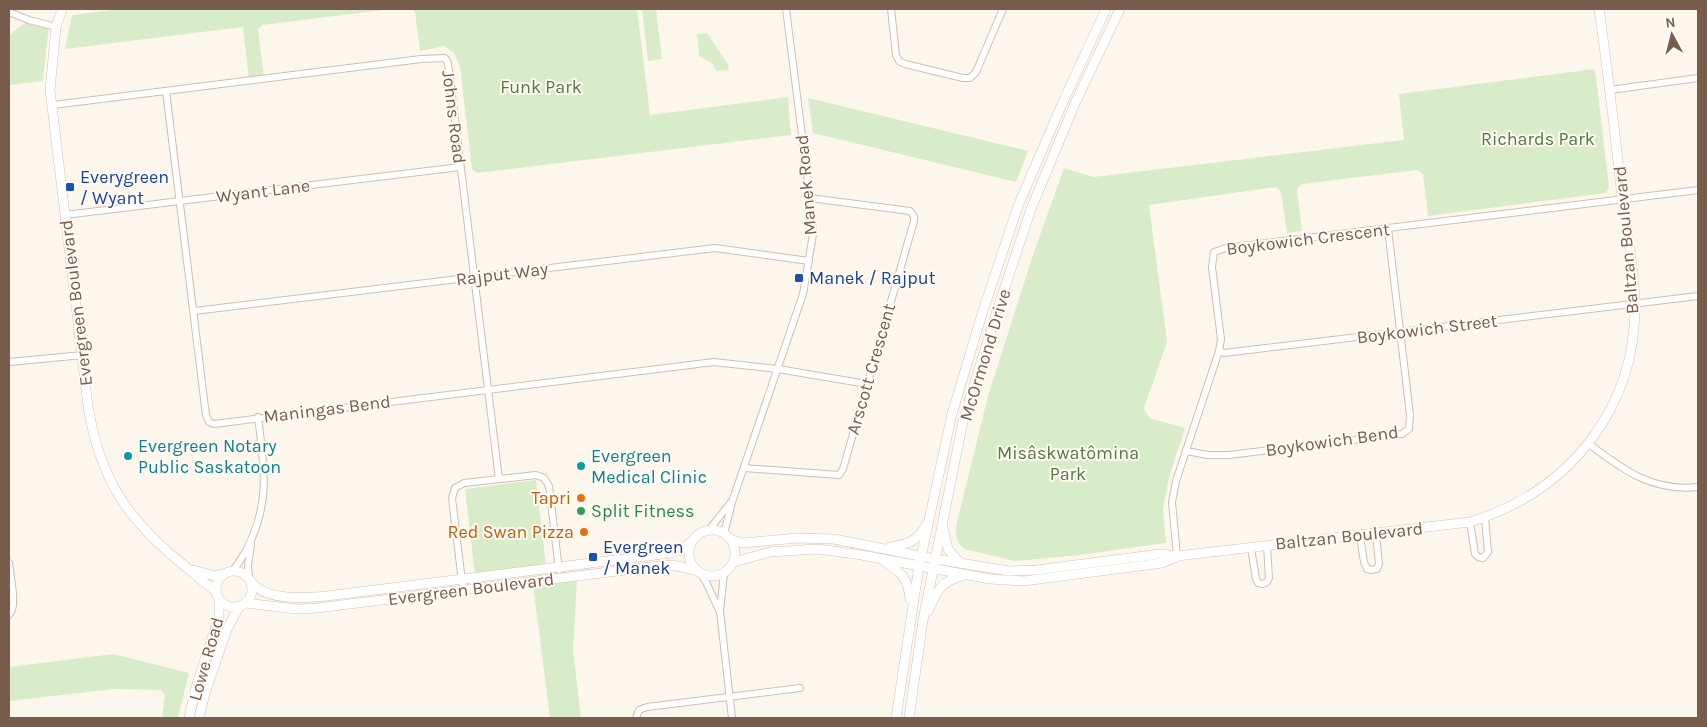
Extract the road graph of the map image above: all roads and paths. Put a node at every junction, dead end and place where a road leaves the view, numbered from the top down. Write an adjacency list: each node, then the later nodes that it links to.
1 (62, 9): 9 (street, Evergreen Boulevard)
2 (786, 9): 16 (street, Manek Road)
3 (890, 9): 4 (street)
4 (1003, 9)
5 (1106, 9): 40 (street, McOrmond Drive)
6 (1120, 9): 43 (street, McOrmond Drive)
7 (1599, 9): 12 (street, Baltzan Boulevard)
8 (9, 12): 9 (street)
9 (56, 27): 13 (street, Evergreen Boulevard)
10 (1698, 78): 12 (street)
11 (166, 90): 13 (street, Johns Road); 14 (street, Johns Road); 18 (street, Maningas Bend)
12 (1610, 90): 17 (street, Baltzan Boulevard)
13 (52, 105): 19 (street, Evergreen Boulevard)
14 (460, 167): 18 (street, Wyant Lane); 22 (street, Johns Road)
15 (1698, 190): 17 (street, Boykowich Crescent)
16 (810, 198): 21 (street, Manek Road); 31 (street, Arscott Crescent)
17 (1623, 200): 20 (street, Boykowich Crescent); 24 (street, Baltzan Boulevard)
18 (180, 201): 19 (street, Wyant Lane); 25 (street, Maningas Bend)
19 (66, 214): 28 (street, Evergreen Boulevard)
20 (1388, 229): 26 (street); 27 (street, Boykowich Crescent)
21 (809, 262): 22 (street, Rajput Way); 30 (street, Manek Road)
22 (474, 278): 25 (street, Rajput Way); 32 (street, Johns Road)
23 (1698, 296): 24 (street, Boykowich Street)
24 (1634, 303): 26 (street, Boykowich Street); 34 (street, Baltzan Boulevard)
25 (194, 311): 33 (street, Maningas Bend)
26 (1400, 332): 27 (street, Boykowich Street); 35 (street, Boykowich Bend)
27 (1219, 351): 35 (street, Boykowich Crescent)
28 (83, 355): 29 (street); 63 (street, Evergreen Boulevard)
29 (9, 362)
30 (778, 369): 31 (street, Maningas Bend); 32 (street, Maningas Bend); 36 (street, Manek Road)
31 (867, 384): 36 (street, Arscott Crescent)
32 (488, 390): 33 (street, Maningas Bend); 37 (street, Johns Road)
33 (258, 417): 48 (street)
34 (1589, 444): 38 (street); 41 (street, Baltzan Boulevard)
35 (1186, 451): 55 (street, Boykowich Crescent)
36 (744, 468): 39 (street, Manek Road)
37 (498, 479): 61 (street); 70 (street)
38 (1698, 487)
39 (733, 499): 44 (street, Manek Road); 45 (street, Manek Road)
40 (931, 516): 52 (street); 54 (street, McOrmond Drive)
41 (1485, 518): 42 (street, Baltzan Boulevard); 42 (street)
42 (1470, 522): 46 (street, Baltzan Boulevard)
43 (942, 526): 57 (street, McOrmond Drive); 60 (street)
44 (710, 530): 45 (street); 50 (street)
45 (724, 533): 49 (street)
46 (1376, 534): 47 (street, Baltzan Boulevard); 47 (street)
47 (1360, 536): 51 (street, Baltzan Boulevard)
48 (251, 540): 66 (street); 71 (street)
49 (732, 540): 52 (street); 58 (street)
50 (691, 542): 61 (street, Evergreen Boulevard); 65 (street)
51 (1267, 546): 53 (street, Baltzan Boulevard); 53 (street)
52 (883, 548): 54 (street)
53 (1251, 548): 55 (street, Baltzan Boulevard)
54 (922, 556): 57 (street, Baltzan Boulevard); 62 (street, McOrmond Drive)
55 (1177, 556): 60 (street, Baltzan Boulevard); 68 (street, Baltzan Boulevard)
56 (880, 558): 58 (street); 62 (street, Baltzan Boulevard); 75 (street)
57 (934, 559): 60 (street, Baltzan Boulevard); 64 (street, McOrmond Drive)
58 (734, 562): 67 (street)
59 (9, 563): 77 (street)
60 (960, 563)
61 (559, 566): 69 (street); 70 (street, Evergreen Boulevard)
62 (919, 566): 64 (street, Baltzan Boulevard); 75 (street, McOrmond Drive)
63 (186, 567): 66 (street, Evergreen Boulevard); 73 (street, Evergreen Boulevard)
64 (933, 569): 68 (street, Baltzan Boulevard); 78 (street, McOrmond Drive)
65 (697, 571): 67 (street); 69 (street, Evergreen Boulevard); 76 (street)
66 (228, 573): 71 (street); 73 (street)
67 (724, 573): 76 (street)
68 (967, 575): 78 (street)
69 (560, 578): 72 (street, Evergreen Boulevard)
70 (461, 579): 71 (street, Evergreen Boulevard); 72 (street)
71 (250, 581): 74 (street)
72 (463, 590): 74 (street, Evergreen Boulevard)
73 (217, 595): 74 (street); 81 (street, Lowe Road)
74 (242, 605): 82 (street, Lowe Road)
75 (911, 609): 85 (street, McOrmond Drive)
76 (720, 611): 80 (street)
77 (9, 615)
78 (923, 620): 86 (street, McOrmond Drive)
79 (800, 688): 80 (street)
80 (730, 696): 83 (street); 84 (street)
81 (190, 718)
82 (199, 718)
83 (636, 718)
84 (732, 718)
85 (896, 718)
86 (908, 718)

